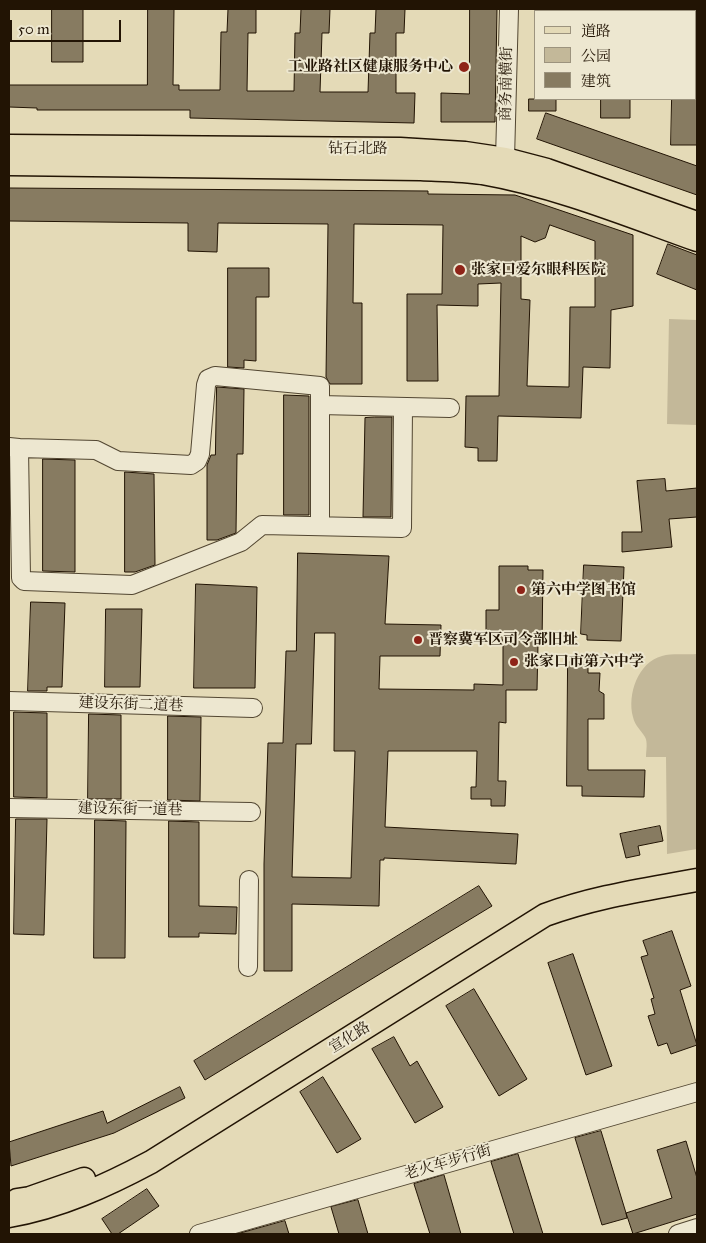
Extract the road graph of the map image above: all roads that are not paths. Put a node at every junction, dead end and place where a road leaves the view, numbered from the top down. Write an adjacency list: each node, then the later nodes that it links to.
1 (509, 9): 3 (street, 商务南横街)
2 (9, 146): 3 (main road, 钻石北路)
3 (506, 159): 5 (main road, 钻石北路)
4 (9, 164): 6 (main road, 钻石北路)
5 (697, 223)
6 (697, 240)
7 (320, 405): 8 (street); 10 (street); 11 (street)
8 (403, 407): 9 (street); 11 (street)
9 (450, 408)
10 (14, 448): 11 (street)
11 (320, 526)
12 (9, 701): 13 (street, 建设东街二道巷)
13 (253, 708)
14 (9, 808): 15 (street, 建设东街一道巷)
15 (251, 812)
16 (697, 872): 21 (main road, 宣化路)
17 (249, 880): 19 (street)
18 (697, 880): 22 (main road, 宣化路)
19 (248, 967)
20 (697, 1092): 24 (street, 老火车步行街)
21 (9, 1201)
22 (9, 1216)
23 (697, 1228): 25 (street)
24 (199, 1234)
25 (678, 1234)

